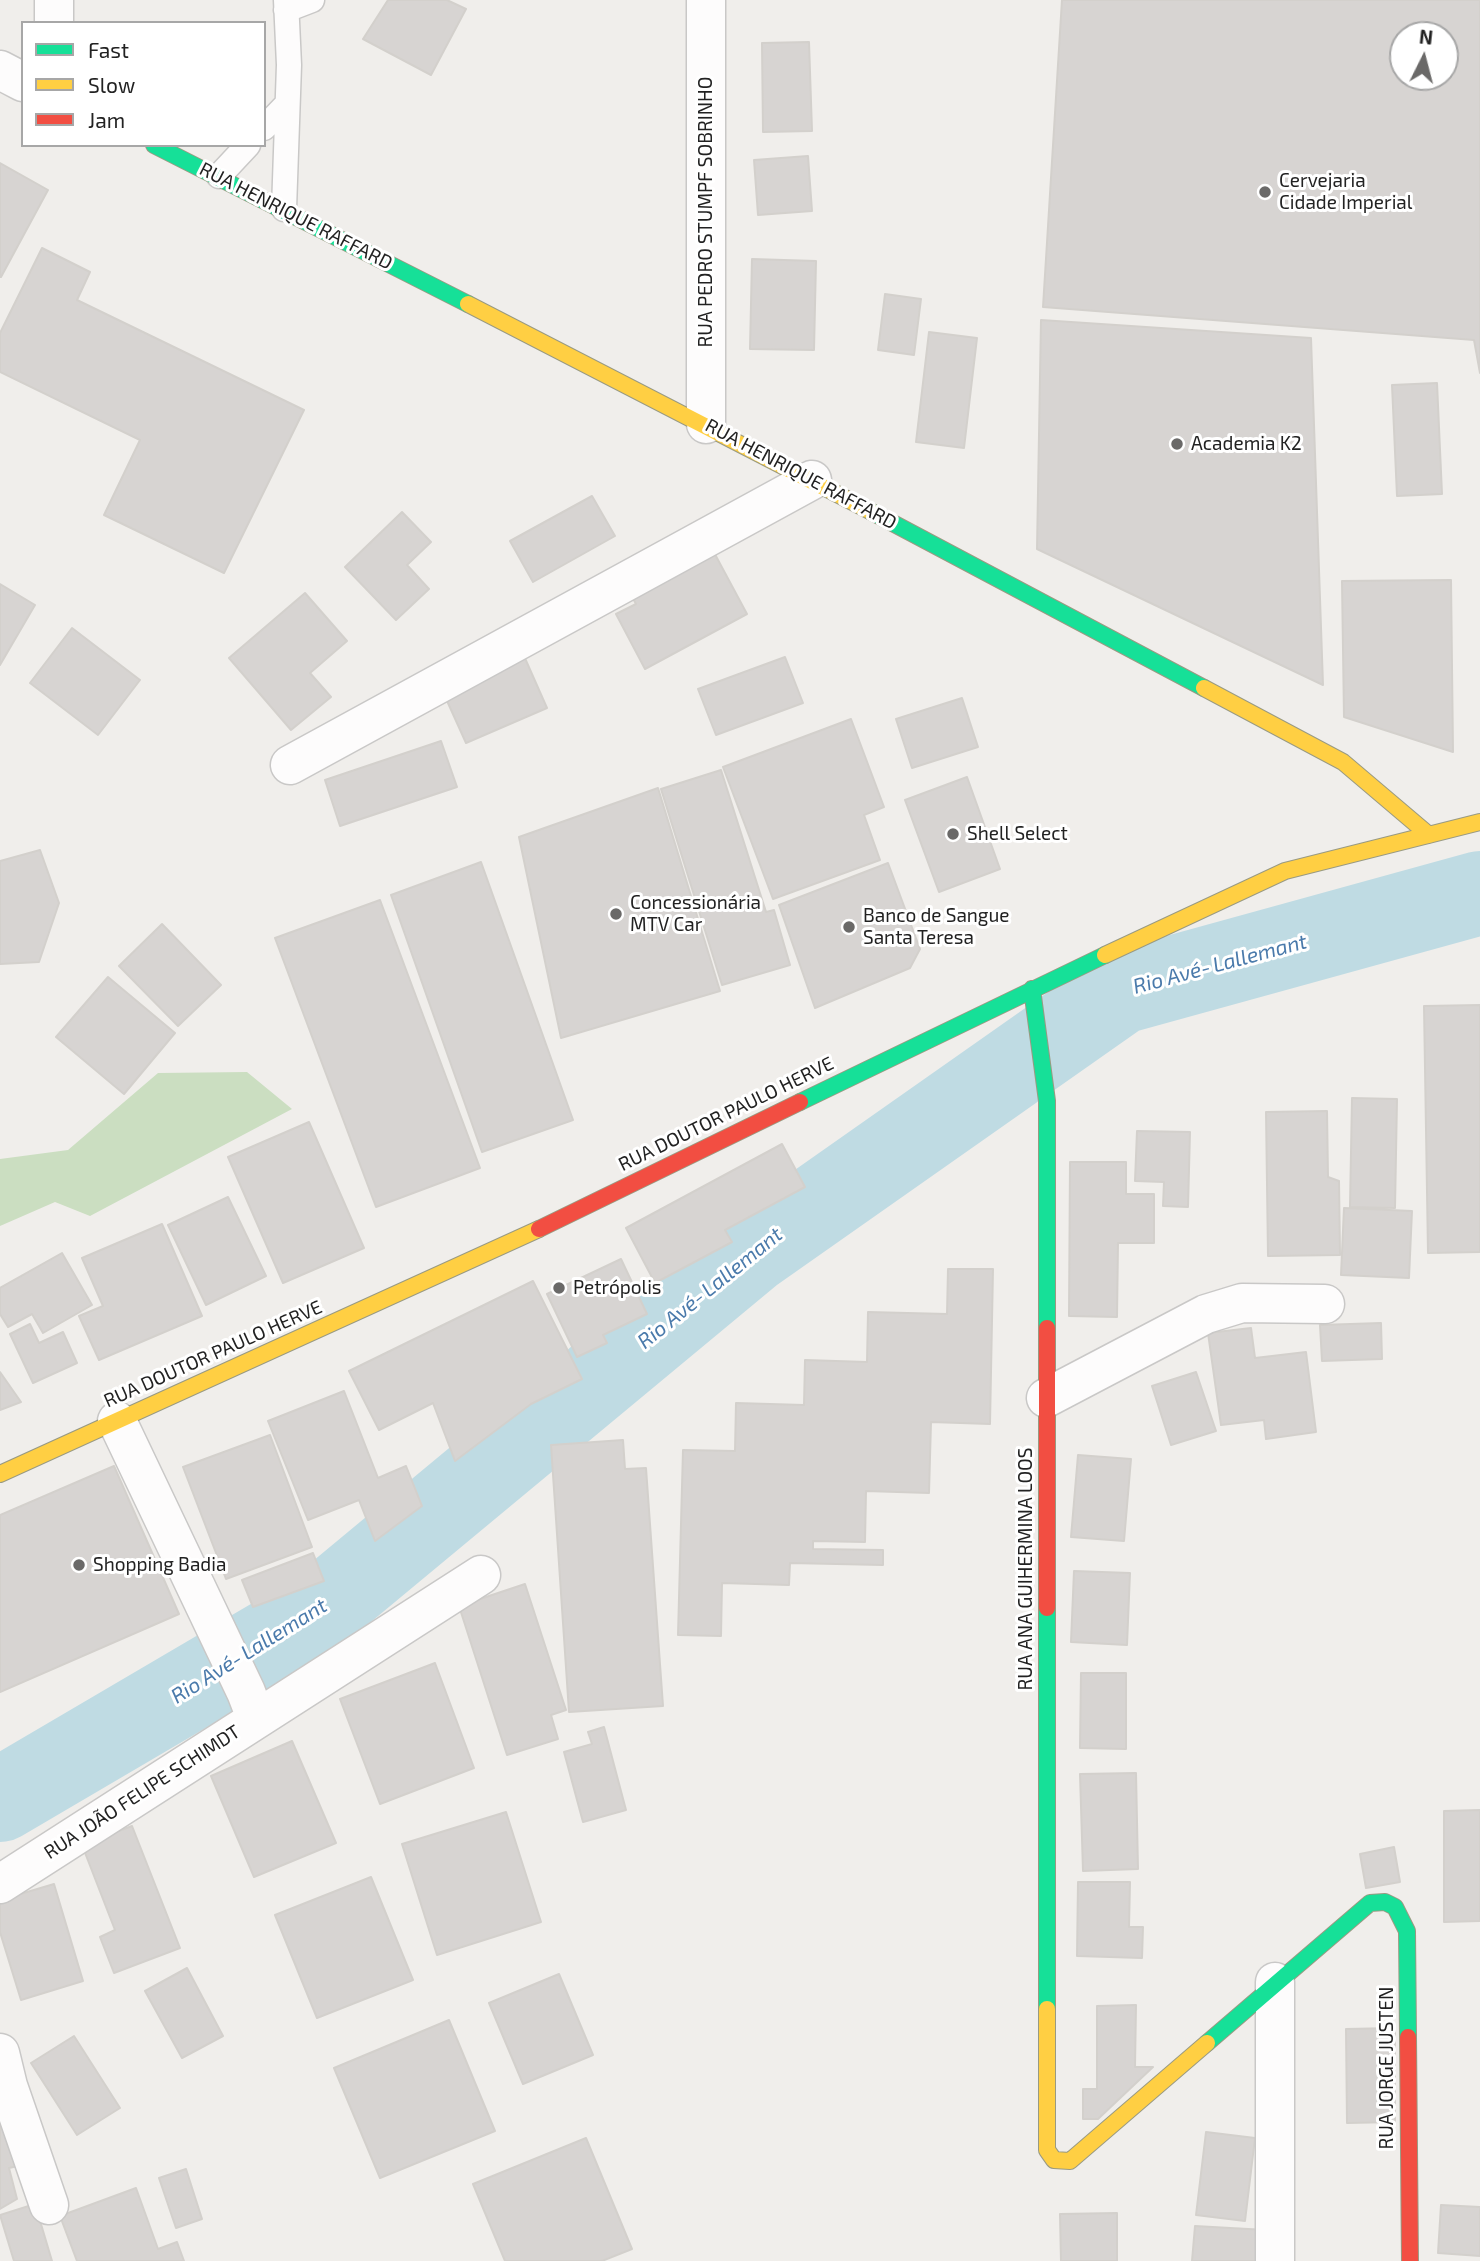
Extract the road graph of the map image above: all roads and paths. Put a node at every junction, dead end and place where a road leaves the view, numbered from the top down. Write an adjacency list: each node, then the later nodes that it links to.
1 (54, 0): 5 (street)
2 (312, 0): 4 (lane)
3 (706, 0): 14 (street, RUA PEDRO STUMPF SOBRINHO)
4 (286, 5): 8 (lane)
5 (54, 21)
6 (0, 70): 7 (street)
7 (21, 81)
8 (287, 104): 9 (lane); 13 (lane)
9 (266, 126)
10 (158, 147): 12 (street, RUA HENRIQUE RAFFARD)
11 (246, 147): 12 (lane)
12 (219, 176): 13 (street, RUA HENRIQUE RAFFARD)
13 (284, 209): 14 (street, RUA HENRIQUE RAFFARD)
14 (706, 424): 15 (street, RUA HENRIQUE RAFFARD)
15 (812, 480): 16 (street); 18 (street, RUA HENRIQUE RAFFARD)
16 (290, 765)
17 (1480, 822): 18 (street, RUA DOUTOR PAULO HERVE)
18 (1429, 835): 19 (street, RUA DOUTOR PAULO HERVE)
19 (1032, 989): 21 (street, RUA ANA GUIHERMINA LOOS); 22 (street, RUA DOUTOR PAULO HERVE)
20 (1325, 1304): 21 (street)
21 (1046, 1398): 27 (street, RUA ANA GUIHERMINA LOOS)
22 (117, 1421): 23 (street, RUA DOUTOR PAULO HERVE); 25 (street)
23 (0, 1474)
24 (481, 1575): 25 (street, RUA JOÃO FELIPE SCHIMDT)
25 (251, 1705): 26 (street, RUA JOÃO FELIPE SCHIMDT)
26 (0, 1884)
27 (1275, 1982): 30 (street); 31 (street, RUA JORGE JUSTEN)
28 (0, 2053): 29 (street)
29 (49, 2205)
30 (1275, 2261)
31 (1410, 2261)

